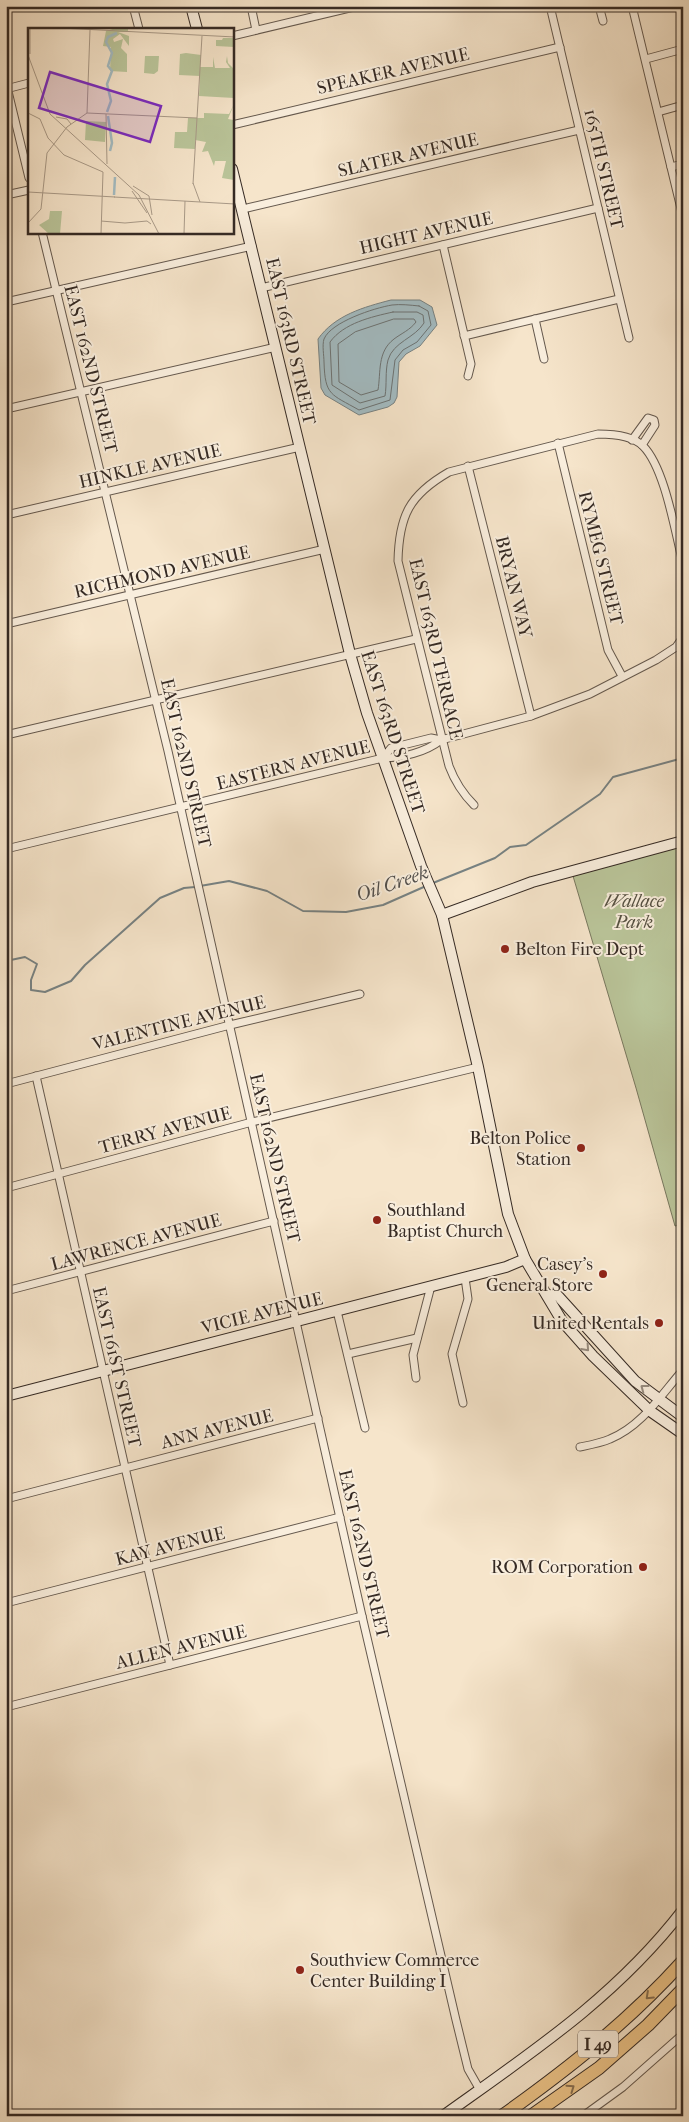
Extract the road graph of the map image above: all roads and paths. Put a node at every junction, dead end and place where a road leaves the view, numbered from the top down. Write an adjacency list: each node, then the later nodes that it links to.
1 (133, 6): 9 (street)
2 (191, 6): 10 (street)
3 (251, 6): 11 (street)
4 (358, 6): 11 (street)
5 (550, 6): 13 (street, 165TH STREET)
6 (599, 6): 8 (street)
7 (632, 6): 15 (street)
8 (603, 20)
9 (139, 28)
10 (197, 28)
11 (256, 30): 12 (street)
12 (234, 36)
13 (560, 47): 20 (street, SPEAKER AVENUE); 21 (street, 165TH STREET)
14 (683, 48): 15 (street)
15 (646, 59): 19 (street)
16 (28, 84): 17 (street)
17 (7, 87): 24 (street)
18 (683, 105): 19 (street)
19 (658, 112): 23 (street)
20 (234, 124)
21 (579, 130): 28 (street, 165TH STREET); 29 (street, SLATER AVENUE)
22 (683, 164): 23 (street)
23 (671, 167): 30 (street)
24 (28, 174)
25 (234, 176): 29 (street, EAST 163RD STREET)
26 (28, 190): 27 (street)
27 (6, 196)
28 (598, 208): 32 (street, HIGHT AVENUE); 36 (street, 165TH STREET)
29 (243, 209): 33 (street, EAST 163RD STREET)
30 (683, 217)
31 (42, 234): 35 (street, EAST 162ND STREET)
32 (443, 245): 34 (street, HIGHT AVENUE); 39 (street)
33 (252, 246): 34 (street, EAST 163RD STREET); 35 (street)
34 (262, 288): 41 (street, EAST 163RD STREET)
35 (56, 290): 37 (street); 44 (street, EAST 162ND STREET)
36 (619, 299): 38 (street); 40 (street, 165TH STREET)
37 (6, 302)
38 (535, 319): 39 (street); 42 (street)
39 (464, 336): 43 (street)
40 (629, 338)
41 (276, 347): 44 (street); 49 (street, EAST 163RD STREET)
42 (544, 359)
43 (468, 376)
44 (81, 392): 45 (street); 51 (street, EAST 162ND STREET)
45 (6, 409)
46 (632, 440): 47 (street); 48 (street); 48 (street)
47 (558, 443): 50 (street); 61 (street, RYMEG STREET)
48 (642, 445): 53 (street)
49 (300, 447): 51 (street, HINKLE AVENUE); 54 (street, EAST 163RD STREET)
50 (468, 466): 59 (street, EAST 163RD TERRACE); 63 (street, BRYAN WAY)
51 (105, 492): 52 (street, HINKLE AVENUE); 56 (street, EAST 162ND STREET)
52 (6, 515)
53 (680, 541): 55 (street)
54 (325, 549): 56 (street, RICHMOND AVENUE); 60 (street, EAST 163RD STREET)
55 (683, 563)
56 (130, 595): 57 (street, RICHMOND AVENUE); 62 (street, EAST 162ND STREET)
57 (6, 624)
58 (683, 637): 61 (street, EASTERN AVENUE)
59 (416, 639): 60 (street); 65 (street, EAST 163RD TERRACE)
60 (350, 654): 62 (street); 66 (street, EAST 163RD STREET)
61 (622, 676): 63 (street, EASTERN AVENUE)
62 (156, 700): 64 (street); 68 (street, EAST 162ND STREET)
63 (531, 716): 65 (street, EASTERN AVENUE)
64 (6, 735)
65 (441, 740): 66 (street, EASTERN AVENUE); 67 (street, EAST 163RD TERRACE)
66 (383, 758): 68 (street, EASTERN AVENUE); 71 (street, EAST 163RD STREET)
67 (474, 805)
68 (181, 808): 70 (street, EASTERN AVENUE); 73 (street, EAST 162ND STREET)
69 (683, 841): 71 (street)
70 (6, 849)
71 (442, 916): 74 (street, EAST 163RD STREET)
72 (360, 994): 73 (street, VALENTINE AVENUE)
73 (230, 1025): 75 (street, VALENTINE AVENUE); 77 (street, EAST 162ND STREET)
74 (478, 1067): 77 (street, TERRY AVENUE); 81 (street, EAST 163RD STREET)
75 (36, 1076): 76 (street, VALENTINE AVENUE); 78 (street, EAST 161ST STREET)
76 (6, 1084)
77 (252, 1122): 78 (street, TERRY AVENUE); 80 (street, EAST 162ND STREET)
78 (57, 1174): 79 (street, TERRY AVENUE); 82 (street, EAST 161ST STREET)
79 (6, 1188)
80 (274, 1221): 82 (street, LAWRENCE AVENUE); 88 (street, EAST 162ND STREET)
81 (526, 1259): 83 (street, VICIE AVENUE); 86 (street, EAST 163RD STREET)
82 (79, 1272): 85 (street, LAWRENCE AVENUE); 92 (street, EAST 161ST STREET)
83 (464, 1278): 84 (street, VICIE AVENUE); 96 (street)
84 (431, 1286): 87 (street, VICIE AVENUE); 89 (street)
85 (6, 1291)
86 (548, 1295): 95 (street, EAST 163RD STREET, one-way to 86); 97 (street, EAST 163RD STREET, one-way to 97)
87 (337, 1310): 88 (street, VICIE AVENUE); 90 (street)
88 (296, 1321): 92 (street, VICIE AVENUE); 99 (street, EAST 162ND STREET)
89 (417, 1338): 90 (street); 93 (street)
90 (348, 1354): 100 (street)
91 (683, 1370): 95 (street)
92 (102, 1371): 94 (street, VICIE AVENUE); 103 (street, EAST 161ST STREET)
93 (416, 1378)
94 (6, 1396)
95 (658, 1399): 97 (street); 98 (street, EAST 163RD STREET)
96 (462, 1402)
97 (650, 1411): 101 (street, EAST 163RD STREET); 102 (street)
98 (683, 1417)
99 (318, 1418): 103 (street, ANN AVENUE); 105 (street, EAST 162ND STREET)
100 (365, 1428)
101 (683, 1434)
102 (580, 1447)
103 (124, 1468): 104 (street, ANN AVENUE); 106 (street, EAST 161ST STREET)
104 (6, 1499)
105 (340, 1517): 106 (street, KAY AVENUE); 108 (street, EAST 162ND STREET)
106 (147, 1567): 107 (street, KAY AVENUE); 109 (street, EAST 161ST STREET)
107 (6, 1603)
108 (362, 1616): 109 (street, ALLEN AVENUE); 115 (street, EAST 162ND STREET)
109 (170, 1665): 110 (street, ALLEN AVENUE)
110 (6, 1707)
111 (683, 1910): 115 (street)
112 (683, 1961): 117 (highway, I 49, one-way to 117)
113 (683, 1989): 118 (highway, I 49, one-way to 113)
114 (683, 2034): 119 (street)
115 (480, 2090): 116 (street)
116 (443, 2116)
117 (502, 2116)
118 (531, 2116)
119 (583, 2116)

